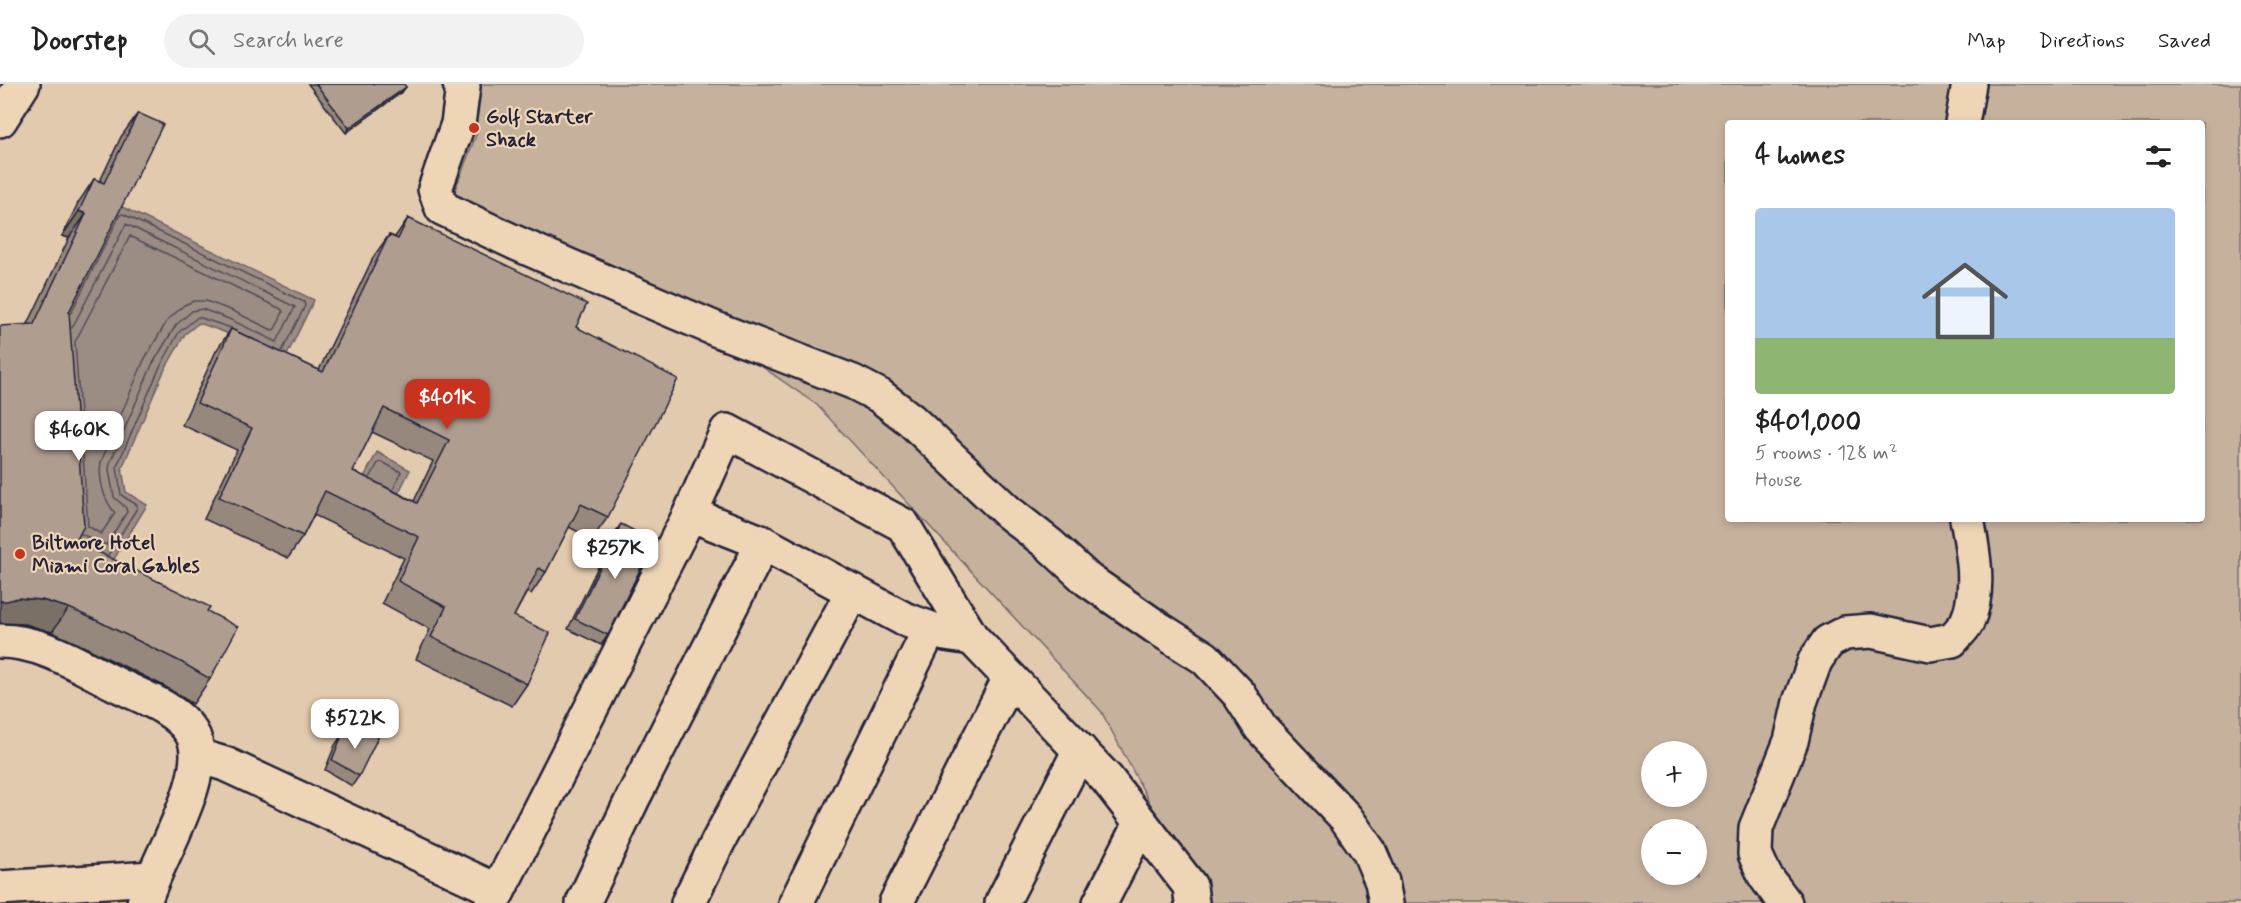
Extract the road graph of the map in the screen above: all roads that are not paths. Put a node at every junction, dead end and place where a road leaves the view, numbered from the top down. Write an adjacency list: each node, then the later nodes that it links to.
1 (460, 84): 25 (lane)
2 (1970, 84): 3 (lane)
3 (1963, 120)
4 (690, 514): 6 (lane); 9 (lane); 17 (lane)
5 (1968, 522): 26 (lane)
6 (763, 543): 7 (lane); 18 (lane)
7 (853, 591): 8 (lane); 19 (lane)
8 (930, 629): 9 (lane); 20 (lane)
9 (972, 638): 11 (lane)
10 (0, 641): 13 (lane)
11 (1010, 678): 12 (lane); 21 (lane)
12 (1080, 750): 14 (lane); 22 (lane)
13 (198, 756): 16 (lane); 17 (lane)
14 (1141, 823): 23 (lane); 24 (lane)
15 (0, 888): 16 (lane)
16 (148, 890)
17 (495, 897)
18 (583, 903)
19 (688, 903)
20 (796, 903)
21 (896, 903)
22 (1002, 903)
23 (1100, 903)
24 (1192, 903)
25 (1386, 903)
26 (1785, 903)

